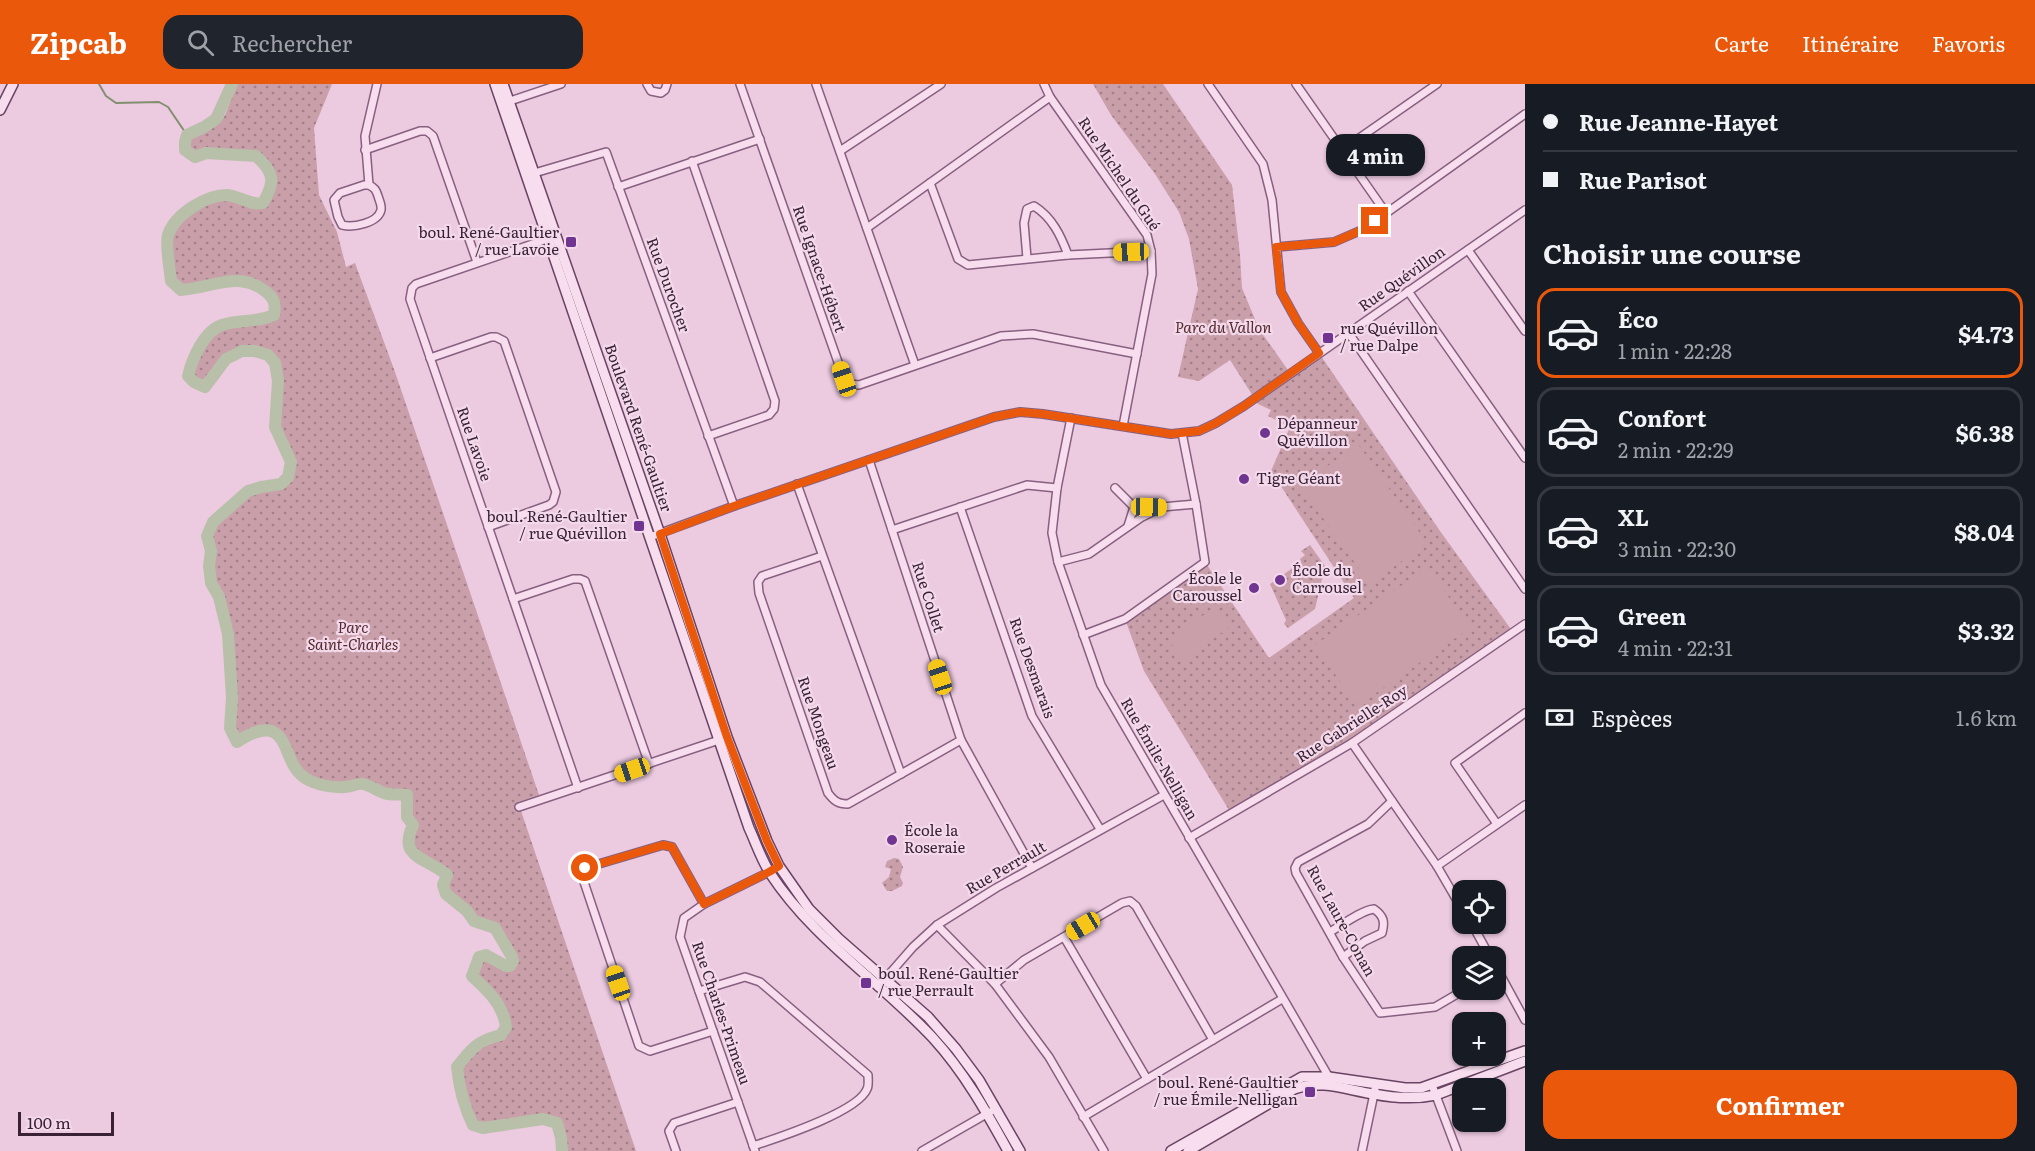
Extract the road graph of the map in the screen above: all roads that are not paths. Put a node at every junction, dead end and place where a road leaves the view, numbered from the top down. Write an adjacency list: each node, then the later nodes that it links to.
1 (13, 84): 17 (street)
2 (377, 84): 20 (street)
3 (495, 84): 16 (street, Boulevard René-Gaultier)
4 (503, 84): 16 (street, Boulevard René-Gaultier)
5 (561, 84): 16 (street)
6 (647, 84): 7 (street)
7 (667, 84)
8 (740, 84): 19 (street, Rue Ignace-Hébert)
9 (816, 84): 22 (street)
10 (941, 84): 22 (street)
11 (1044, 84): 15 (street, Rue Michel du Gué)
12 (1208, 84): 32 (street)
13 (1437, 84): 21 (street)
14 (1299, 85): 21 (street)
15 (1050, 97): 25 (street); 34 (street, Rue Michel du Gué)
16 (505, 102): 24 (street, Boulevard René-Gaultier)
17 (0, 110)
18 (1525, 114): 29 (street)
19 (760, 139): 23 (street); 44 (street, Rue Ignace-Hébert)
20 (365, 150): 26 (street); 37 (street)
21 (1342, 150): 29 (street)
22 (840, 151): 30 (street)
23 (692, 161): 27 (street); 48 (street)
24 (531, 174): 27 (street, Rue Durocher); 31 (street, Boulevard René-Gaultier)
25 (930, 183): 30 (street); 36 (street)
26 (369, 184): 26 (street)
27 (618, 187): 48 (street, Rue Durocher)
28 (1525, 210): 33 (street, Rue Quévillon)
29 (1386, 213): 32 (street)
30 (867, 228): 44 (street)
31 (551, 237): 37 (street, Rue Lavoie); 62 (street, Boulevard René-Gaultier); 63 (street, Boulevard René-Gaultier)
32 (1276, 247): 41 (street)
33 (1468, 250): 38 (street, Rue Quévillon); 39 (street)
34 (1151, 251): 35 (street); 42 (street, Rue Michel du Gué)
35 (1068, 255): 36 (street); 36 (street)
36 (1027, 258)
37 (477, 262): 43 (street, Rue Lavoie)
38 (1408, 291): 40 (street, Rue Quévillon); 49 (street)
39 (1525, 331)
40 (1348, 332): 41 (street, Rue Quévillon); 66 (street)
41 (1319, 353): 47 (street, Rue Quévillon)
42 (1137, 354): 44 (street, Rue Ignace-Hébert); 46 (street, Rue Michel du Gué)
43 (430, 358): 59 (street, Rue Lavoie); 59 (street)
44 (915, 365)
45 (1071, 418): 46 (street, Rue Quévillon); 50 (street, Rue Quévillon); 52 (street, Rue Émile-Nelligan)
46 (1123, 426): 47 (street, Rue Quévillon)
47 (1182, 433): 54 (street)
48 (708, 436): 55 (street, Rue Durocher)
49 (1525, 458)
50 (869, 460): 51 (street, Rue Quévillon); 61 (street, Rue Collet)
51 (797, 484): 55 (street, Rue Quévillon); 64 (street)
52 (1057, 488): 56 (street); 65 (street, Rue Émile-Nelligan)
53 (1115, 488): 57 (street)
54 (1196, 504): 58 (street); 69 (street)
55 (734, 506): 62 (street, Rue Quévillon)
56 (960, 507): 61 (street); 82 (street, Rue Desmarais)
57 (1134, 507): 58 (street); 60 (street)
58 (1162, 507): 60 (street)
59 (488, 526): 67 (street, Rue Lavoie)
60 (1128, 526): 65 (street)
61 (892, 530): 72 (street, Rue Collet)
62 (660, 534): 63 (street, Rue Quévillon); 71 (street, Boulevard René-Gaultier)
63 (650, 537): 71 (street, Boulevard René-Gaultier)
64 (822, 556): 75 (street); 75 (street, Rue Mongeau)
65 (1058, 562): 69 (street, Rue Émile-Nelligan)
66 (1525, 589)
67 (513, 599): 74 (street); 76 (street, Rue Lavoie)
68 (1525, 624): 73 (street, Rue Gabrielle-Roy)
69 (1083, 635): 77 (street, Rue Émile-Nelligan)
70 (1525, 713): 81 (street)
71 (723, 739): 74 (street); 84 (street, Boulevard René-Gaultier); 87 (street, Boulevard René-Gaultier)
72 (961, 740): 75 (street, Rue Mongeau); 86 (street, Rue Collet)
73 (1352, 743): 78 (street); 83 (street, Rue Gabrielle-Roy)
74 (649, 764): 76 (street)
75 (901, 774)
76 (578, 788): 80 (street)
77 (1164, 795): 82 (street, Rue Perrault); 83 (street, Rue Émile-Nelligan)
78 (1392, 801): 85 (street); 91 (street, Rue Laure-Conan)
79 (1525, 805): 81 (street)
80 (519, 807)
81 (1497, 824): 85 (street)
82 (1100, 829): 86 (street, Rue Perrault)
83 (1189, 838): 100 (street, Rue Émile-Nelligan)
84 (779, 866): 87 (street, Rue Charles-Primeau); 94 (street, Boulevard René-Gaultier)
85 (1437, 866): 88 (street)
86 (1032, 868): 90 (street, Rue Perrault)
87 (769, 872): 89 (street, Rue Charles-Primeau); 96 (street, Boulevard René-Gaultier)
88 (1452, 892)
89 (704, 904): 98 (street, Rue Charles-Primeau); 102 (street)
90 (937, 925): 94 (street, Rue Perrault); 95 (street)
91 (1330, 932): 93 (street, Rue Laure-Conan); 93 (street)
92 (1064, 937): 95 (street); 103 (street); 106 (street)
93 (1343, 957): 99 (street, Rue Laure-Conan)
94 (885, 978): 96 (street, Rue Perrault); 113 (street, Boulevard René-Gaultier)
95 (995, 984): 115 (street)
96 (878, 987): 114 (street, Boulevard René-Gaultier)
97 (1506, 987): 101 (street)
98 (699, 991): 102 (street, Rue Charles-Primeau); 116 (street)
99 (1452, 997)
100 (1282, 999): 103 (street); 107 (street, Rue Émile-Nelligan)
101 (1525, 1020)
102 (713, 1031): 112 (street, Rue Charles-Primeau)
103 (1213, 1040): 106 (street)
104 (1525, 1051): 109 (street)
105 (1525, 1061): 111 (street)
106 (1147, 1079): 115 (street)
107 (1331, 1081): 108 (street); 110 (street); 122 (street); 123 (street)
108 (1376, 1084): 109 (street); 110 (street)
109 (1432, 1085): 111 (street)
110 (1374, 1095): 111 (street); 124 (street)
111 (1436, 1095): 125 (street)
112 (738, 1102): 116 (street, Rue Charles-Primeau); 117 (street)
113 (996, 1108): 114 (street); 120 (street, Boulevard René-Gaultier)
114 (987, 1113): 118 (street); 119 (street, Boulevard René-Gaultier)
115 (1083, 1117): 121 (street)
116 (754, 1149)
117 (676, 1151)
118 (922, 1151)
119 (1008, 1151)
120 (1020, 1151)
121 (1104, 1151)
122 (1171, 1151)
123 (1188, 1151)
124 (1362, 1151)
125 (1456, 1151)

